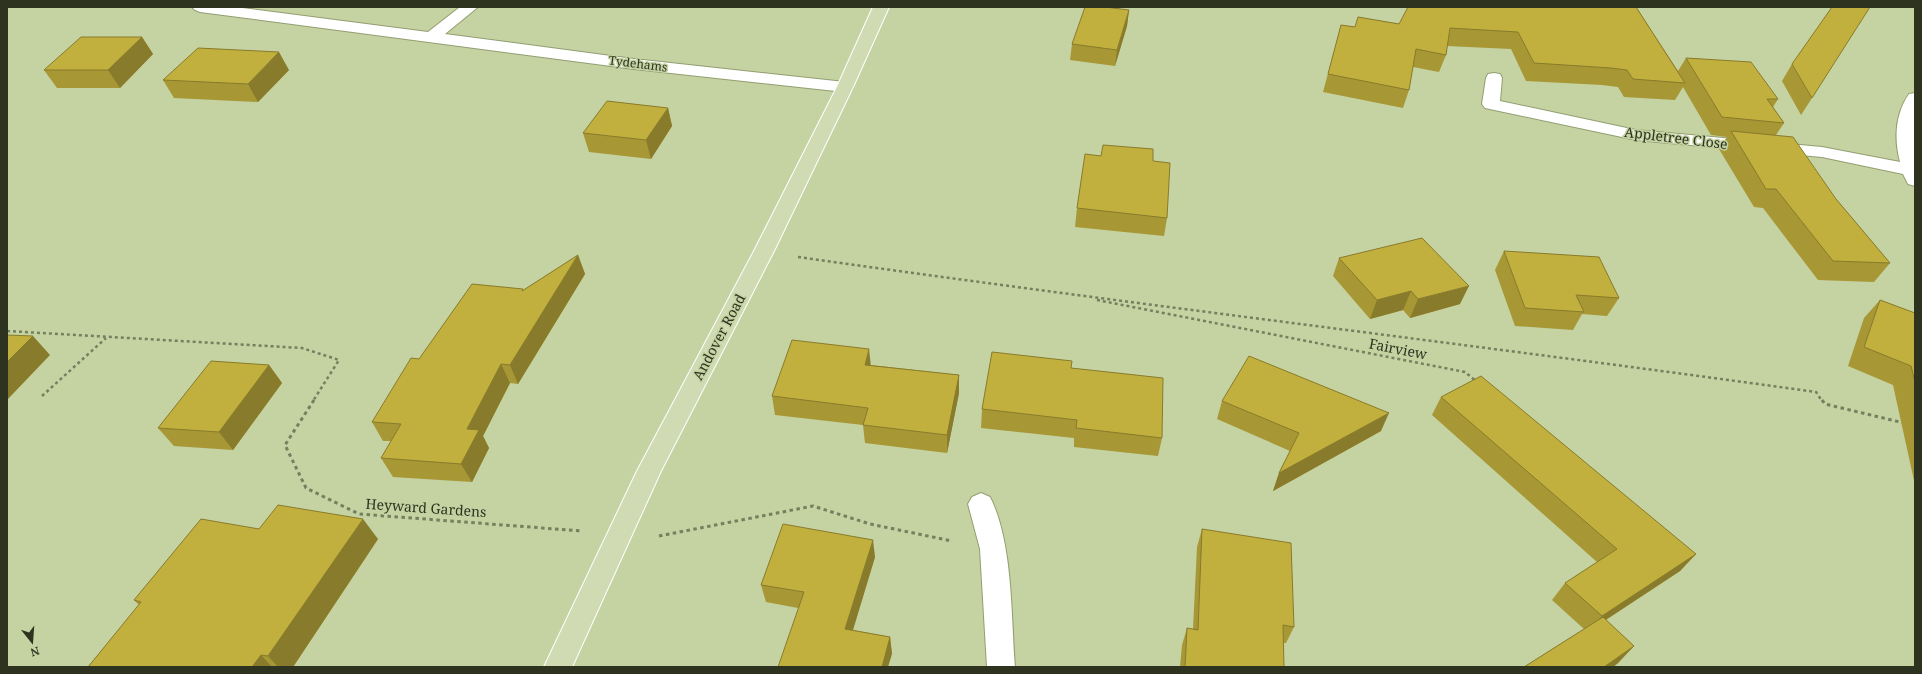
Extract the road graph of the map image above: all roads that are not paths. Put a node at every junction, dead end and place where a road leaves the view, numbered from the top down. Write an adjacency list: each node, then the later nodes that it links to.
1 (200, 7): 4 (street, Tydehams)
2 (470, 7): 4 (street)
3 (881, 7): 6 (main road, Andover Road)
4 (433, 36): 6 (street, Tydehams)
5 (1494, 78): 8 (street, Appletree Close)
6 (845, 87): 10 (main road, Andover Road)
7 (1915, 98): 8 (street)
8 (1913, 175)
9 (980, 504): 11 (street)
10 (558, 667)
11 (1001, 667)

